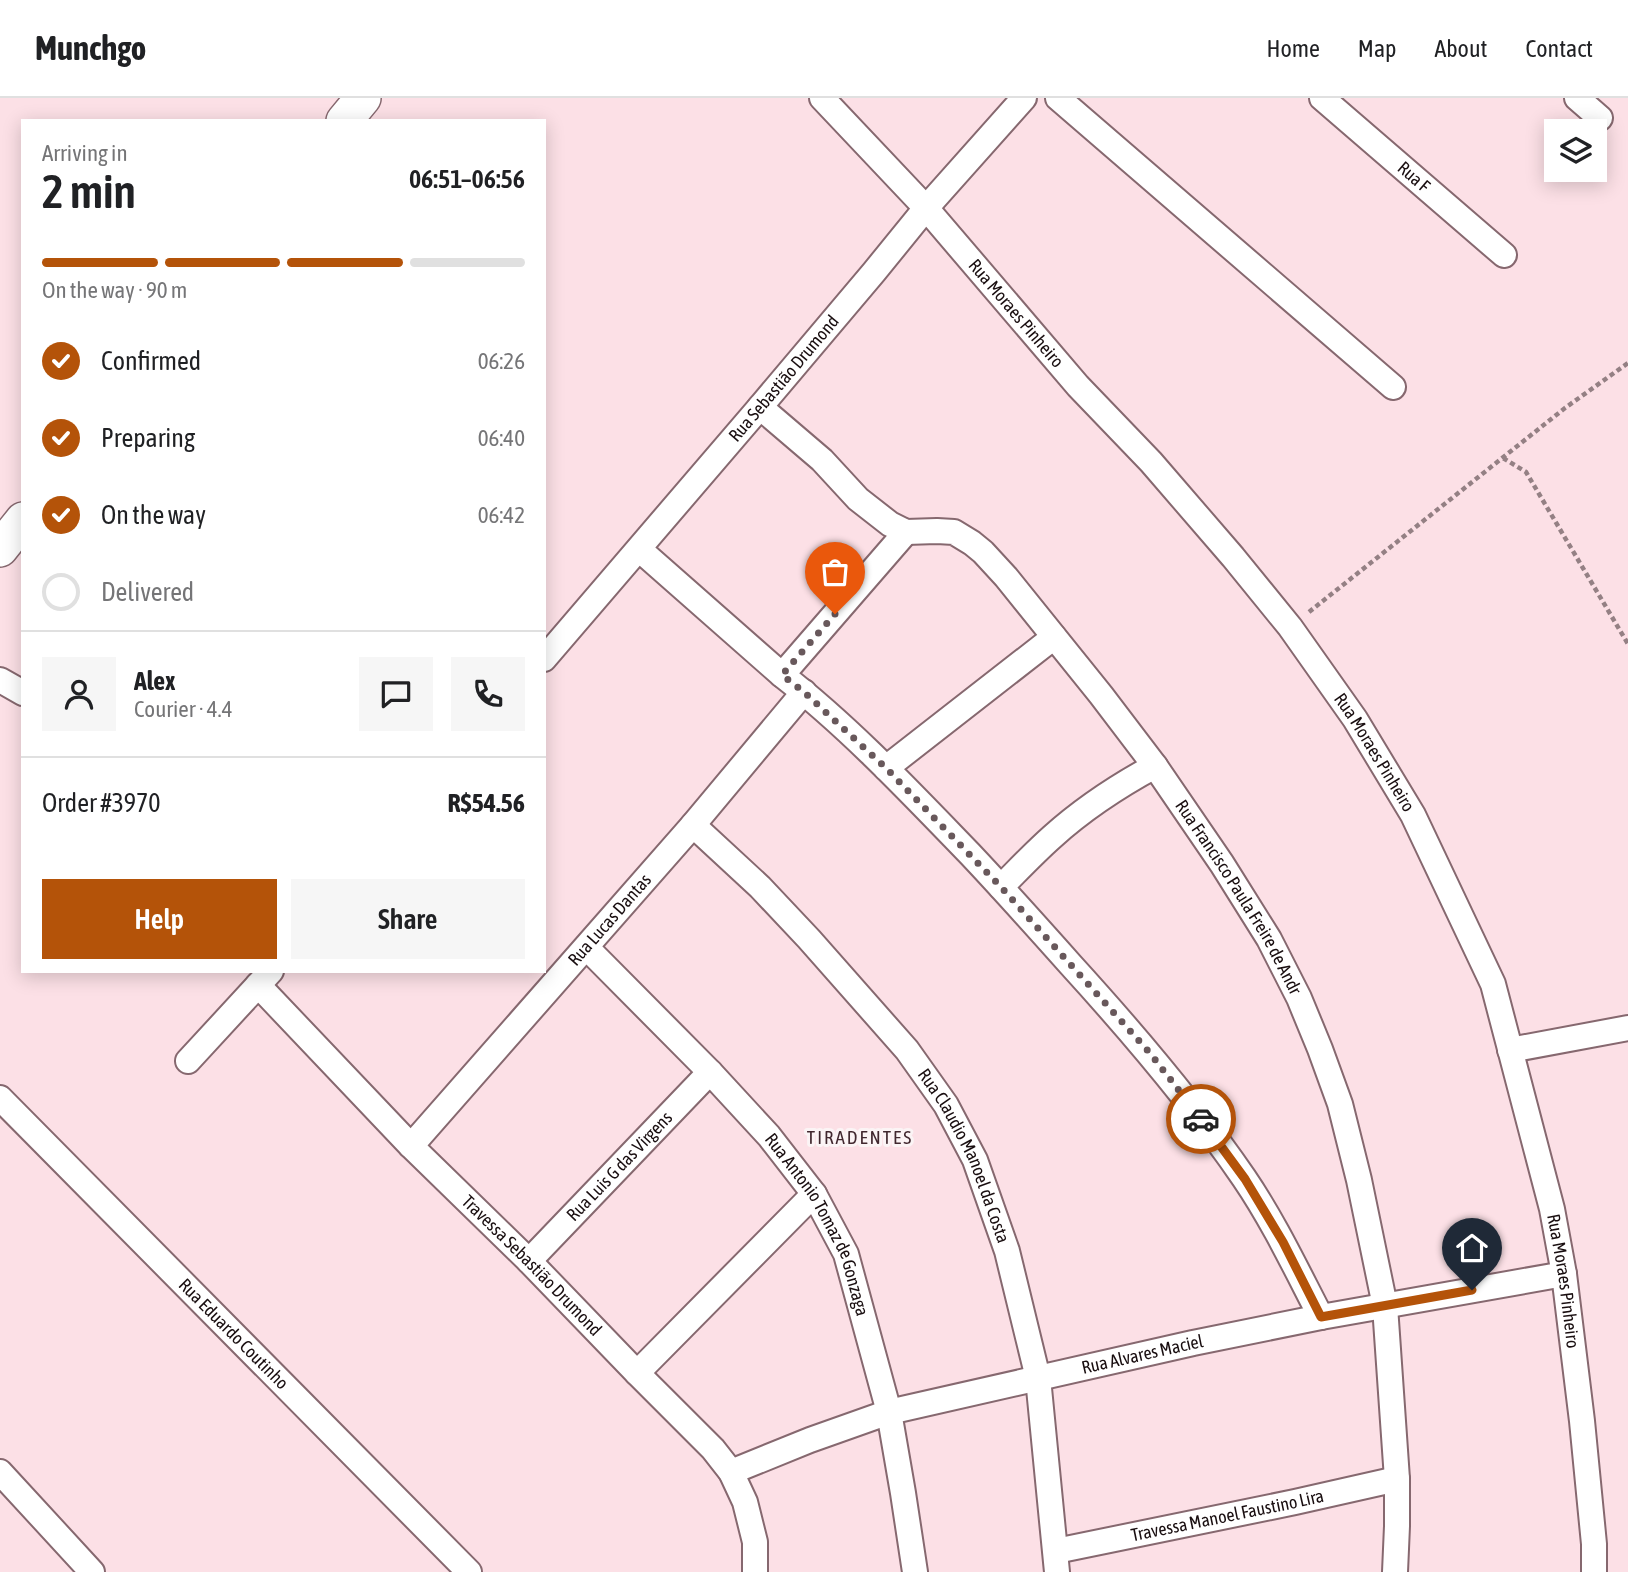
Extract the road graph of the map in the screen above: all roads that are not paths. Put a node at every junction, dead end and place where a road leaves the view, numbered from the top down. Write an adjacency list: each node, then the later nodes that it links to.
1 (363, 98): 8 (main road)
2 (822, 98): 9 (street, Rua Moraes Pinheiro)
3 (1024, 98): 9 (street, Rua Sebastião Drumond)
4 (1058, 98): 11 (street)
5 (1322, 98): 10 (street, Rua F)
6 (1577, 98): 7 (street)
7 (1600, 118)
8 (346, 119)
9 (926, 208): 12 (street, Rua Sebastião Drumond); 30 (street, Rua Moraes Pinheiro)
10 (1504, 255)
11 (1392, 387)
12 (761, 407): 14 (street); 16 (street, Rua Sebastião Drumond)
13 (21, 523): 15 (main road)
14 (906, 532): 17 (street, Rua Francisco Paula Freire de Andr); 19 (street)
15 (0, 549)
16 (640, 550): 18 (street, Rua Sebastião Drumond); 19 (street)
17 (1054, 636): 23 (street, Rua Francisco Paula Freire de Andr); 24 (street)
18 (546, 657)
19 (782, 675): 22 (street)
20 (0, 680): 21 (street)
21 (21, 692)
22 (804, 692): 24 (street); 25 (street, Rua Lucas Dantas)
23 (1155, 766): 26 (street); 38 (street, Rua Francisco Paula Freire de Andr)
24 (886, 768): 26 (street)
25 (693, 825): 27 (street, Rua Lucas Dantas); 41 (street, Rua Claudio Manoel da Costa)
26 (1001, 887): 39 (street)
27 (587, 948): 32 (street, Rua Antonio Tomaz de Gonzaga); 34 (street, Rua Lucas Dantas)
28 (264, 978): 31 (street); 34 (street, Travessa Sebastião Drumond)
29 (1628, 1028): 30 (street)
30 (1510, 1050): 37 (street, Rua Moraes Pinheiro)
31 (188, 1061)
32 (710, 1072): 35 (street, Rua Antonio Tomaz de Gonzaga); 36 (street, Rua Luis G das Virgens)
33 (0, 1098): 48 (street, Rua Eduardo Coutinho)
34 (411, 1146): 36 (street, Travessa Sebastião Drumond)
35 (814, 1194): 40 (street); 42 (street, Rua Antonio Tomaz de Gonzaga)
36 (529, 1261): 40 (street, Travessa Sebastião Drumond)
37 (1564, 1274): 38 (street, Rua Alvares Maciel); 52 (street, Rua Moraes Pinheiro)
38 (1385, 1306): 39 (street, Rua Alvares Maciel); 45 (street, Rua Francisco Paula Freire de Andr)
39 (1321, 1317): 41 (street, Rua Alvares Maciel)
40 (637, 1373): 44 (street, Travessa Sebastião Drumond)
41 (1038, 1378): 42 (street, Rua Alvares Maciel); 46 (street, Rua Claudio Manoel da Costa)
42 (889, 1412): 44 (street, Rua Alvares Maciel); 50 (street, Rua Antonio Tomaz de Gonzaga)
43 (0, 1472): 47 (street)
44 (731, 1472): 49 (street, Travessa Sebastião Drumond)
45 (1397, 1479): 46 (street, Travessa Manoel Faustino Lira); 51 (street, Rua Francisco Paula Freire de Andr)
46 (1057, 1561)
47 (92, 1572)
48 (469, 1572)
49 (755, 1572)
50 (915, 1572)
51 (1395, 1572)
52 (1594, 1572)

